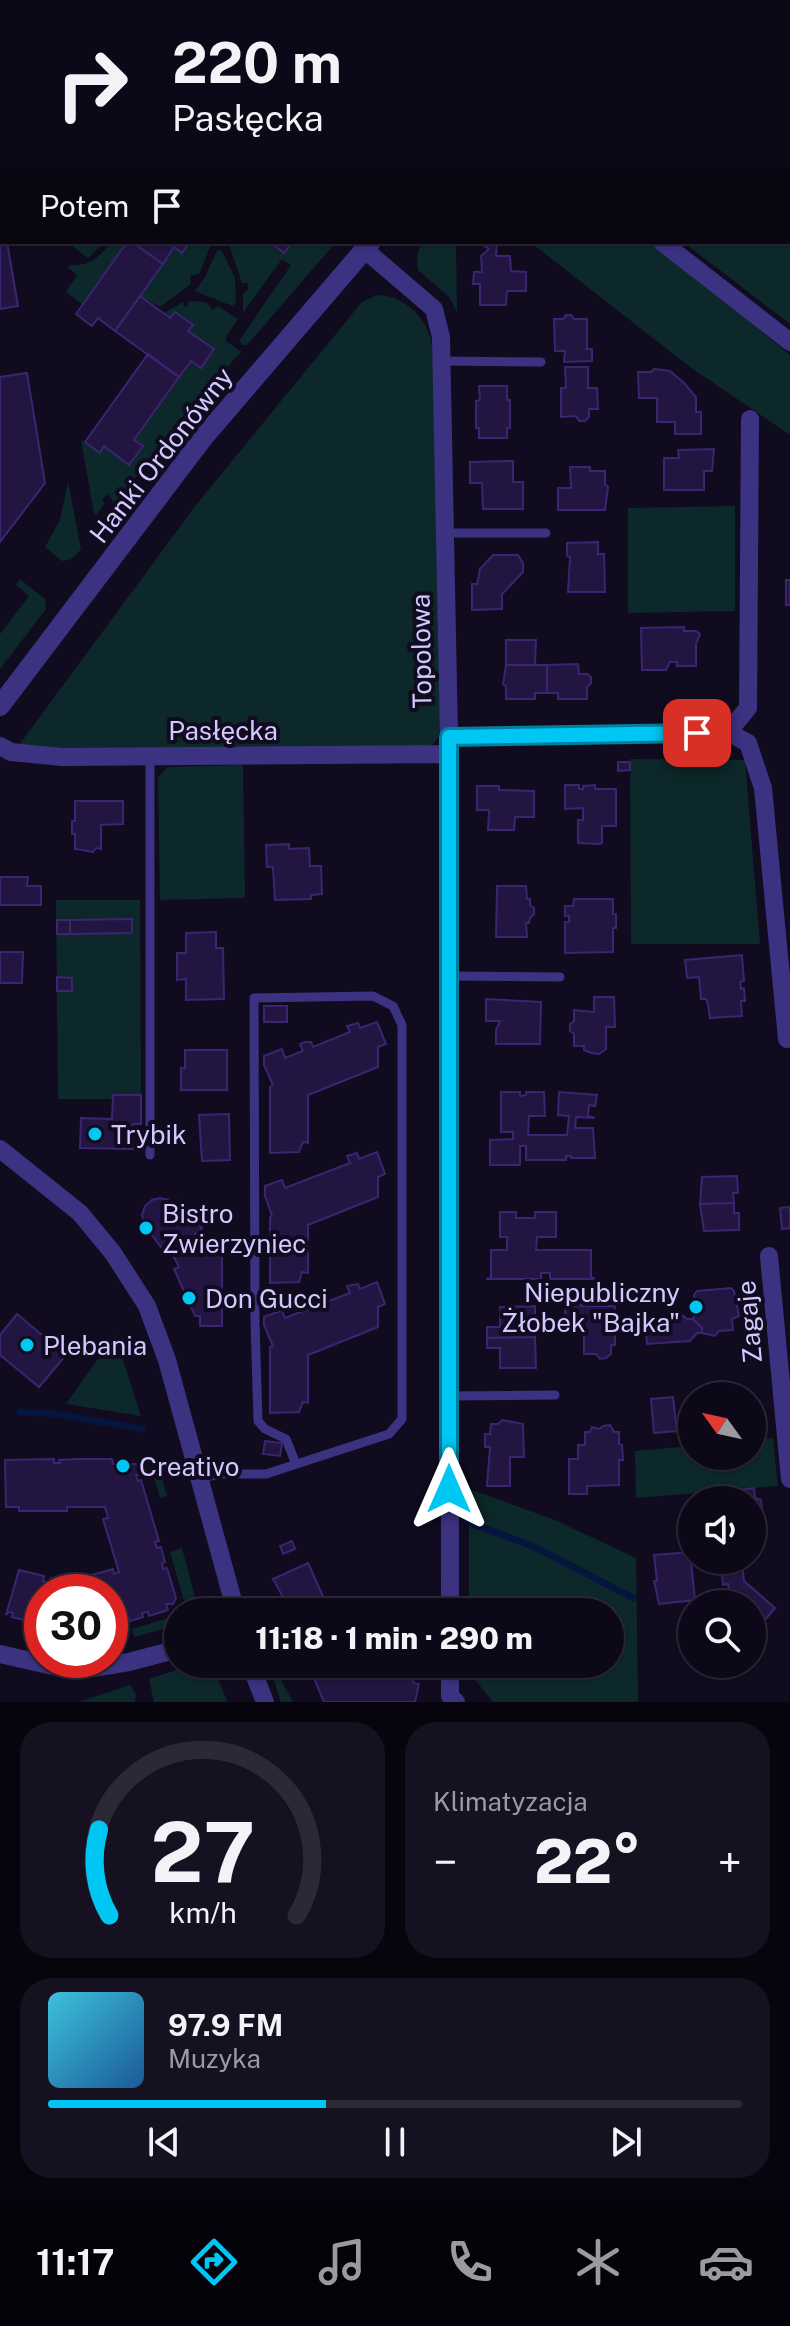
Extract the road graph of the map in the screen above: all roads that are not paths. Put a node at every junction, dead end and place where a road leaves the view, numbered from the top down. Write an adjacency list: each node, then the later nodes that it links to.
1 (665, 244): 3 (street)
2 (368, 246): 4 (street, Topolowa); 9 (street, Hanki Ordonówny)
3 (790, 342)
4 (442, 361): 5 (lane); 7 (street, Topolowa)
5 (541, 362)
6 (750, 419): 10 (street)
7 (444, 533): 8 (lane); 14 (street, Topolowa)
8 (546, 533)
9 (0, 706)
10 (748, 708): 11 (street); 12 (street)
11 (728, 732): 12 (street); 14 (street, Pasłęcka)
12 (748, 743): 18 (street)
13 (0, 746): 15 (street, Pasłęcka)
14 (449, 746): 15 (street, Pasłęcka); 16 (street, Topolowa)
15 (150, 756): 20 (lane)
16 (450, 976): 17 (lane); 23 (street, Topolowa)
17 (560, 977)
18 (787, 1039)
19 (0, 1149): 25 (street)
20 (150, 1155)
21 (769, 1256): 26 (street, Zagaje)
22 (555, 1395): 23 (lane)
23 (449, 1396): 28 (street, Topolowa)
24 (296, 1464): 24 (lane); 25 (lane)
25 (199, 1478): 27 (street)
26 (790, 1479)
27 (232, 1598)
28 (450, 1598)
29 (164, 1653): 30 (street)
30 (0, 1654)
31 (256, 1678): 33 (street)
32 (450, 1678): 34 (street)
33 (265, 1702)
34 (456, 1702)

